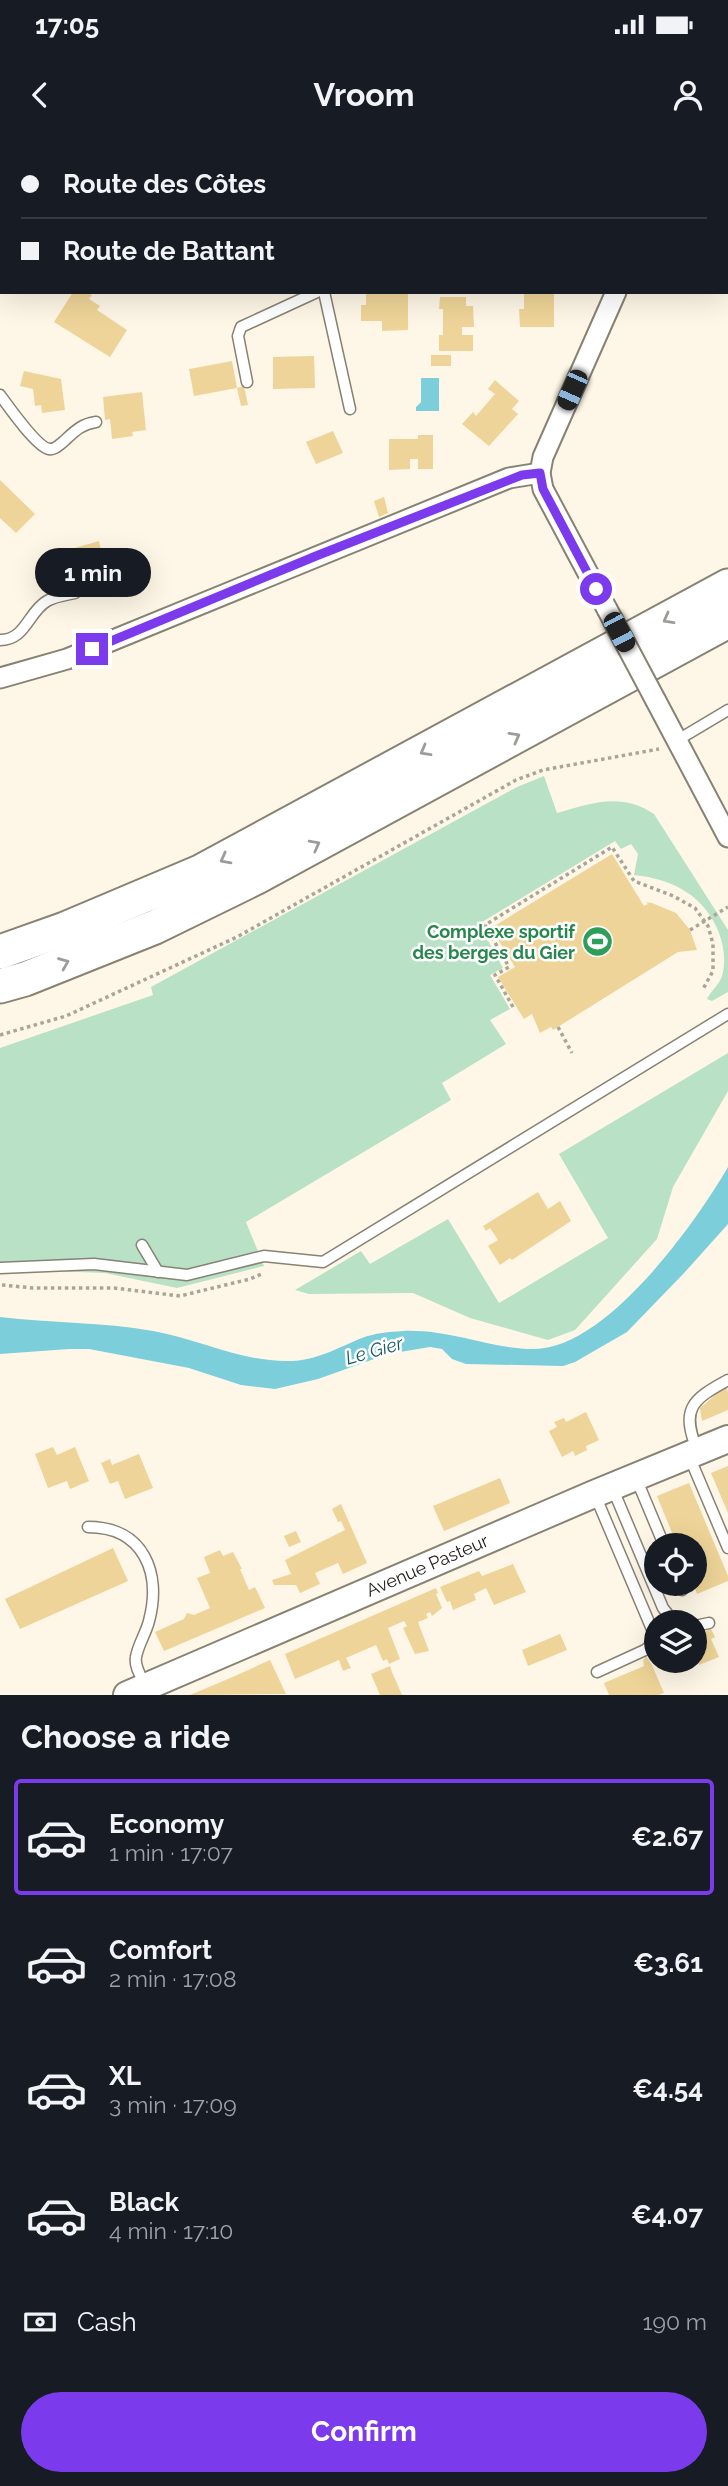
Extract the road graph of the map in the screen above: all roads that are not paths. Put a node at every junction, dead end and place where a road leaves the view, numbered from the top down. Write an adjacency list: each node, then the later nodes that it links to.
1 (313, 294): 4 (lane)
2 (324, 294): 6 (lane)
3 (615, 294): 8 (street)
4 (247, 382)
5 (0, 395): 7 (lane)
6 (350, 409)
7 (96, 422)
8 (540, 473): 13 (street); 15 (street, bridge)
9 (728, 586): 17 (highway, one-way to 17)
10 (75, 593): 12 (lane)
11 (728, 621): 18 (highway, one-way to 11)
12 (0, 640)
13 (0, 678)
14 (728, 710): 15 (lane)
15 (677, 743): 16 (street)
16 (728, 837)
17 (0, 951)
18 (0, 986)
19 (728, 1014): 22 (lane)
20 (142, 1245): 22 (lane)
21 (0, 1268): 22 (lane)
22 (158, 1272)
23 (728, 1380): 25 (lane)
24 (728, 1439): 25 (main road, Avenue Pasteur)
25 (694, 1454): 26 (main road, Avenue Pasteur); 29 (lane)
26 (614, 1486): 28 (lane); 30 (lane); 31 (lane); 32 (main road, Avenue Pasteur)
27 (88, 1527): 32 (lane)
28 (654, 1533)
29 (728, 1548)
30 (664, 1610)
31 (597, 1672)
32 (137, 1691)

